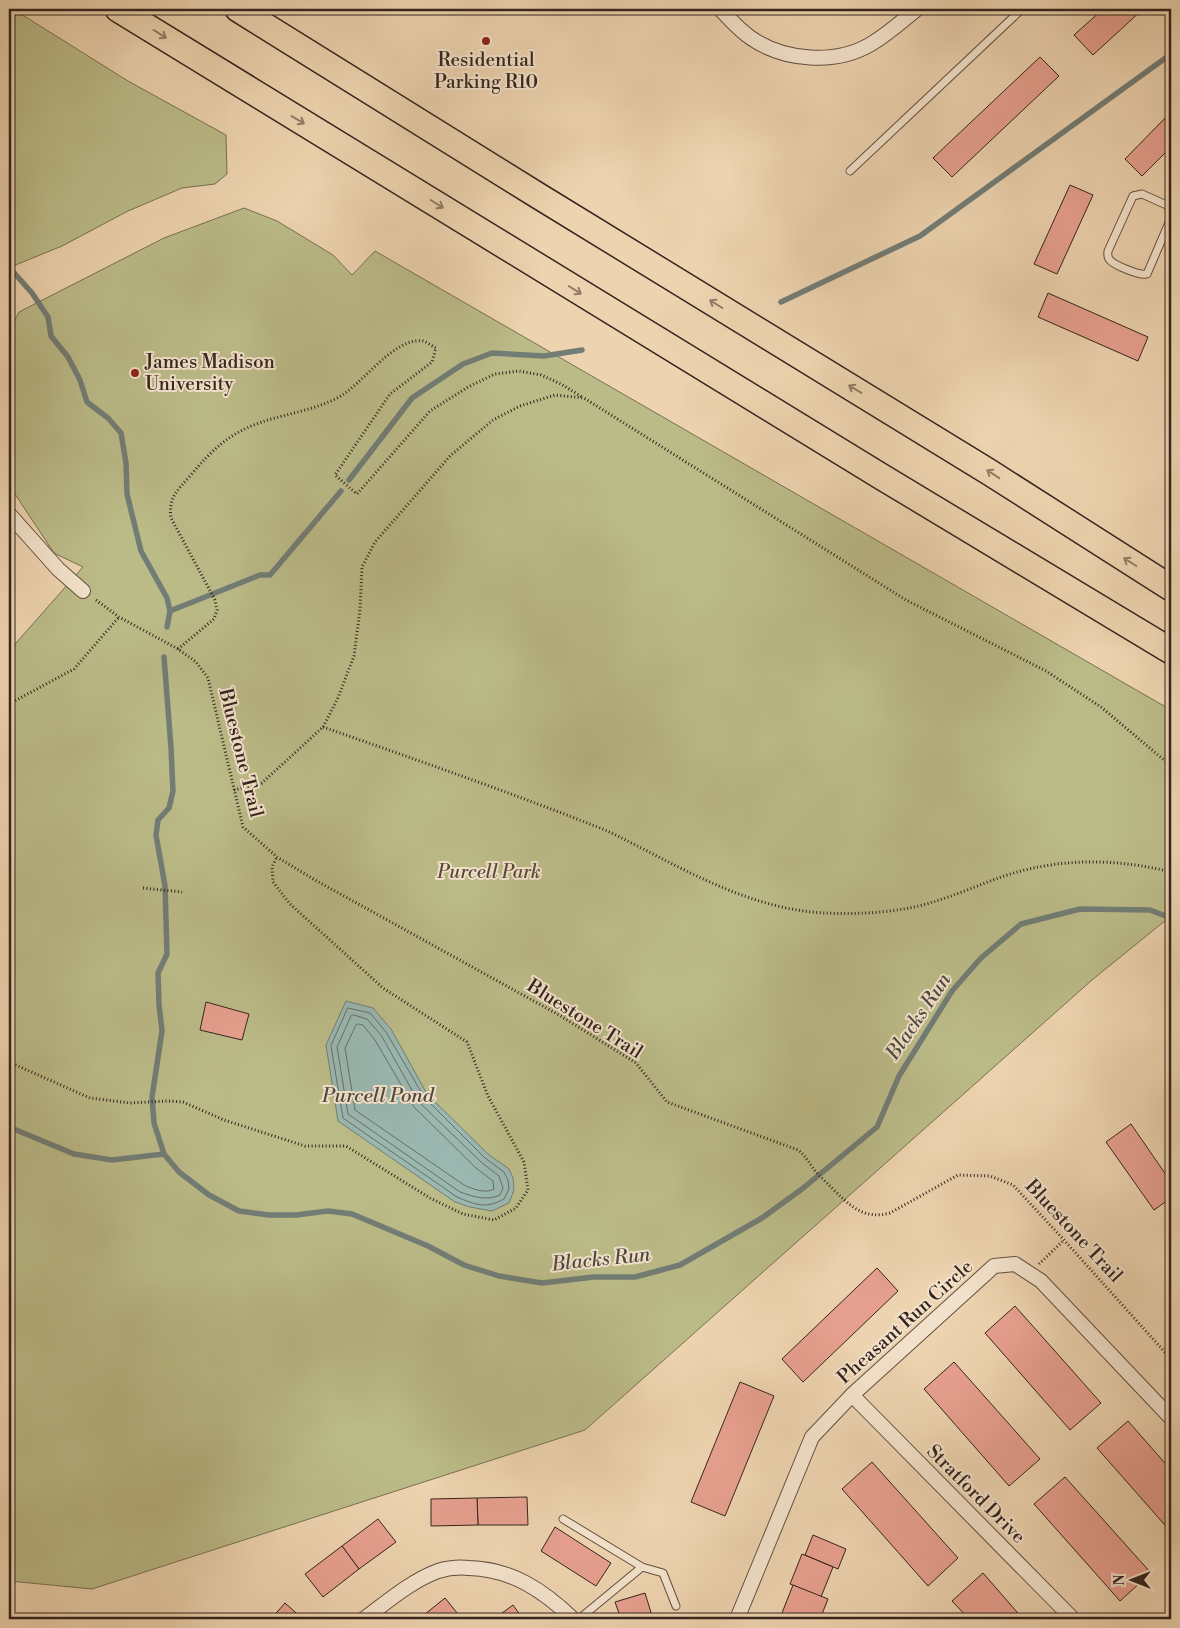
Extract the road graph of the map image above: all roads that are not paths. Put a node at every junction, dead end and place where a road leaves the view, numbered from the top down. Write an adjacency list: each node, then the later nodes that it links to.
1 (118, 9): 12 (highway, one-way to 12)
2 (720, 9): 3 (street)
3 (917, 9)
4 (1022, 9): 6 (lane)
5 (243, 12): 10 (highway, one-way to 5)
6 (850, 171)
7 (1171, 207): 8 (lane)
8 (1171, 218)
9 (9, 514): 11 (street)
10 (1171, 588)
11 (83, 591)
12 (1171, 651)
13 (852, 1395): 14 (street, Pheasant Run Circle); 21 (street, Pheasant Run Circle); 22 (street, Stratford Drive)
14 (1171, 1418)
15 (563, 1519): 16 (lane)
16 (642, 1567): 17 (lane); 20 (lane)
17 (676, 1606)
18 (364, 1619): 19 (street)
19 (573, 1619)
20 (579, 1619)
21 (737, 1619)
22 (1073, 1619)

